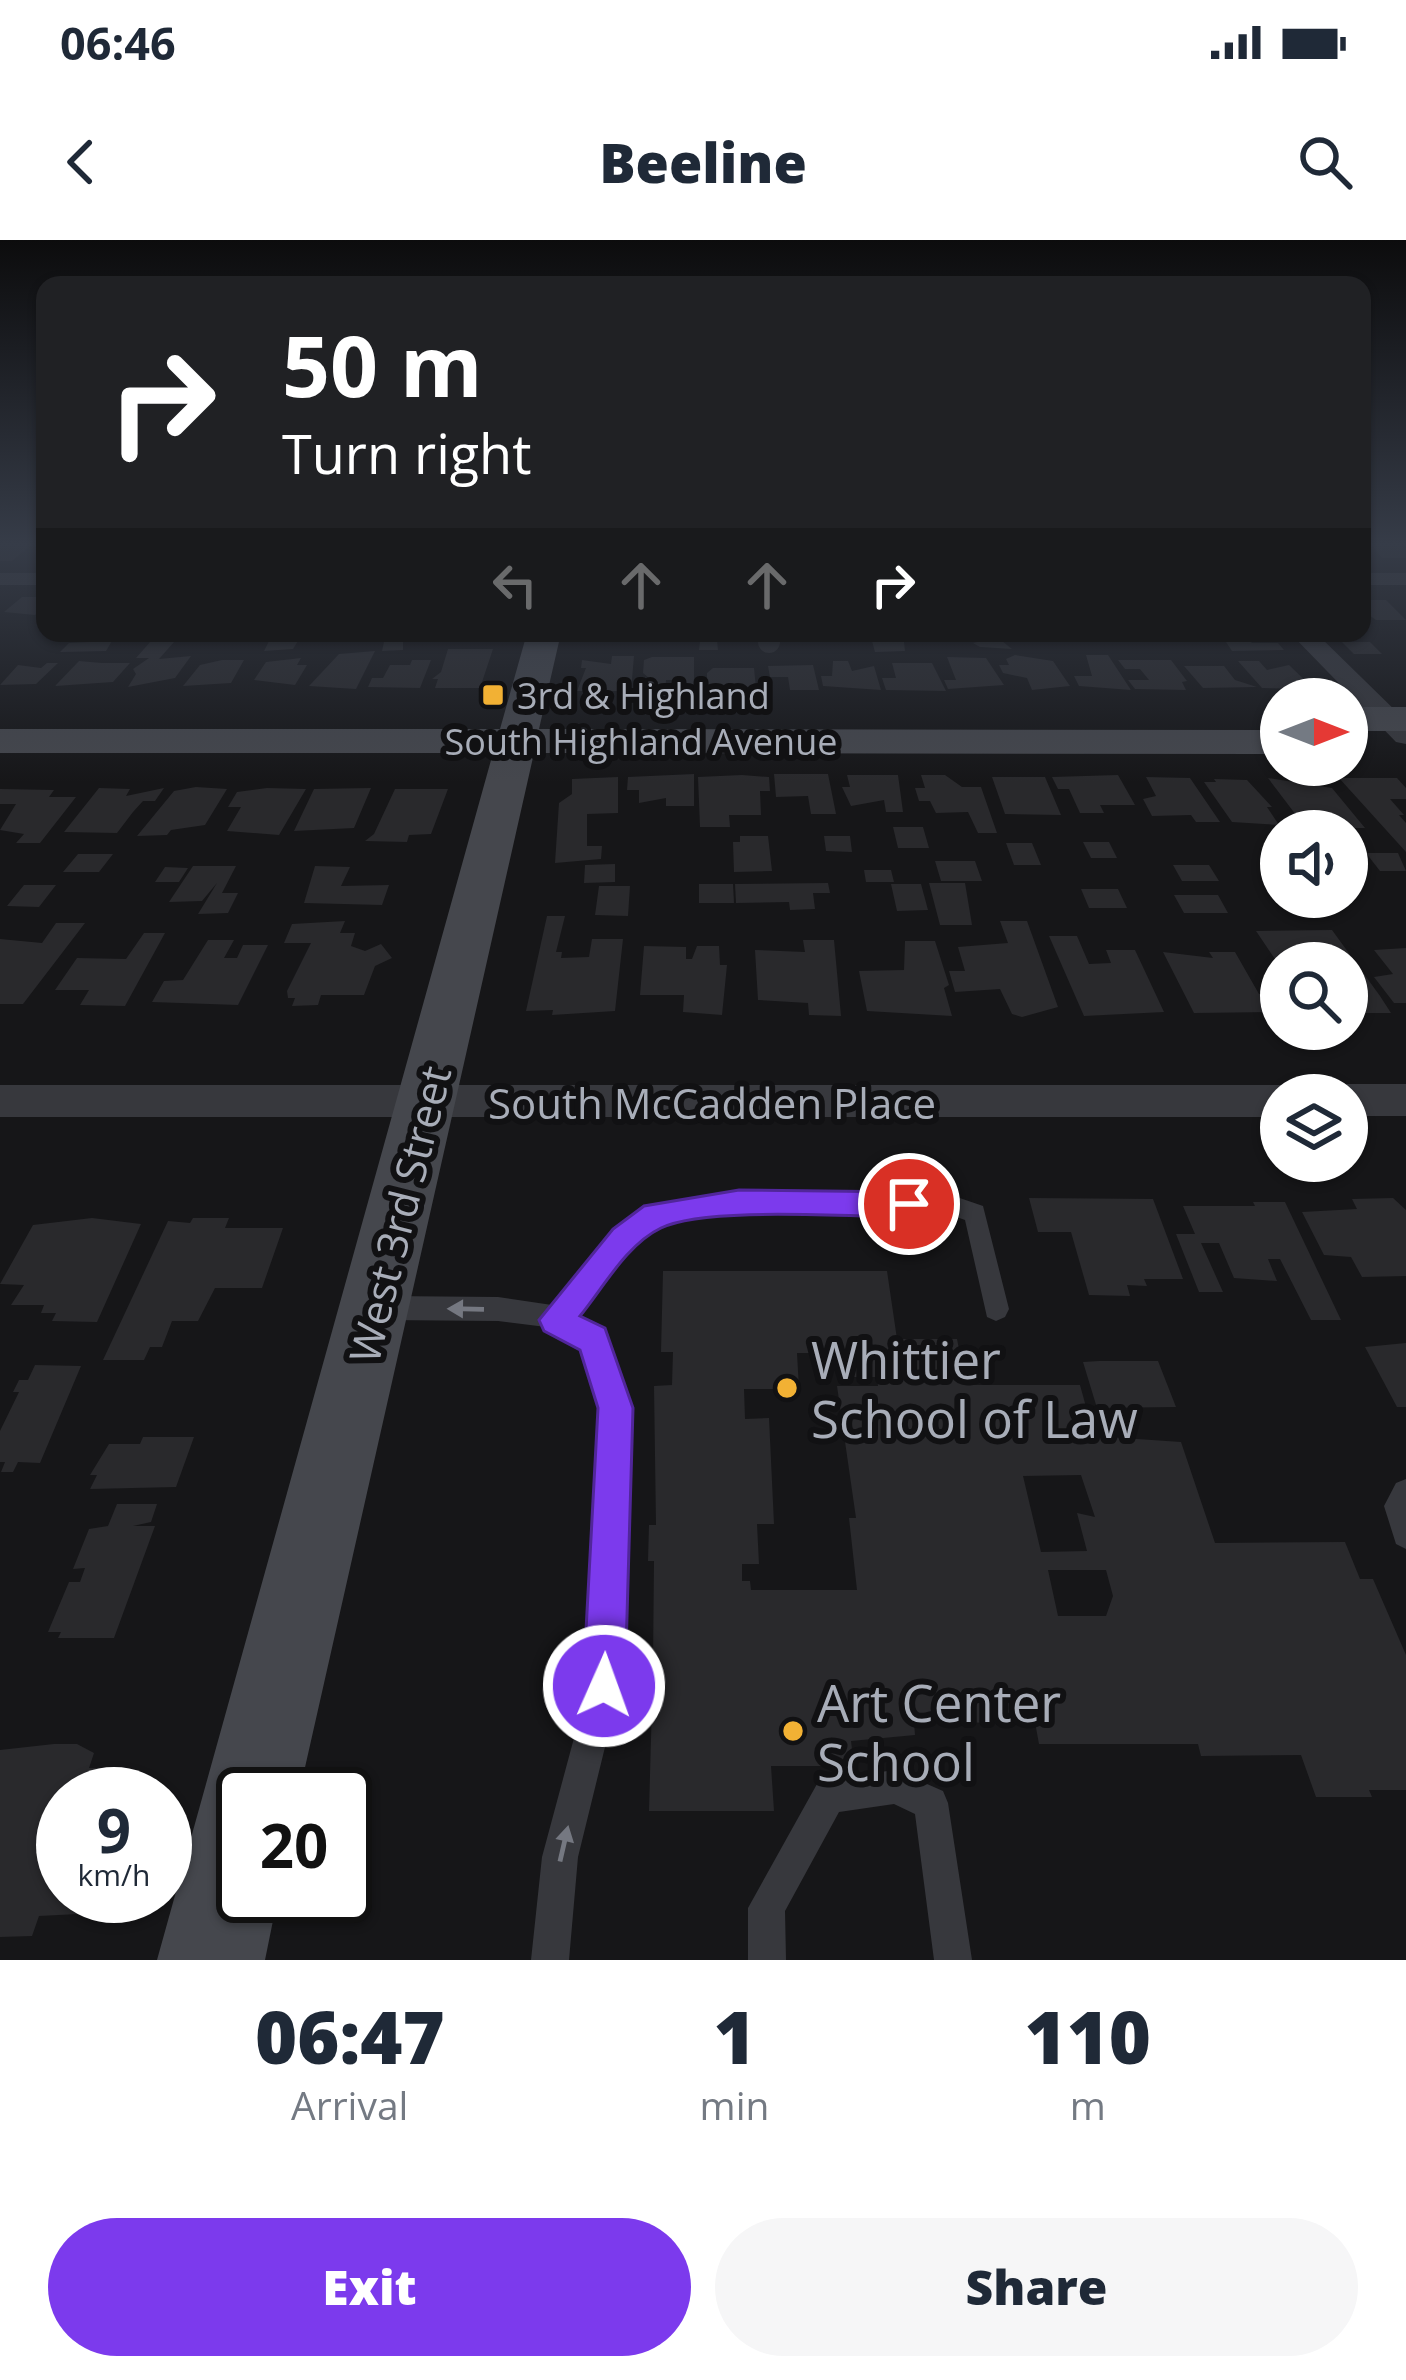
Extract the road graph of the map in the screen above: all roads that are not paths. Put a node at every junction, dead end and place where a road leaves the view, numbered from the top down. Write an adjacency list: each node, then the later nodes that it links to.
1 (542, 642): 7 (main road, West 3rd Street)
2 (1311, 642): 6 (street)
3 (0, 719): 7 (main road, South Highland Avenue)
4 (1260, 719): 7 (main road, South Highland Avenue)
5 (1368, 723): 6 (main road)
6 (1402, 729): 8 (main road)
7 (521, 730): 9 (main road, South Highland Avenue); 10 (main road, South Highland Avenue); 15 (main road, West 3rd Street)
8 (1368, 737)
9 (0, 741)
10 (1260, 742)
11 (1368, 1100): 12 (street)
12 (1406, 1100)
13 (0, 1101): 15 (street, South McCadden Place)
14 (1260, 1101): 15 (street, South McCadden Place)
15 (428, 1102): 16 (main road, West 3rd Street)
16 (375, 1308): 18 (lane, one-way to 16); 21 (main road, West 3rd Street)
17 (996, 1309): 18 (lane)
18 (556, 1320): 24 (lane, one-way to 18)
19 (1406, 1492): 20 (lane)
20 (1406, 1534)
21 (257, 1767)
22 (220, 1923): 23 (main road)
23 (211, 1960)
24 (550, 1960)
25 (767, 1960): 26 (lane)
26 (953, 1960)

